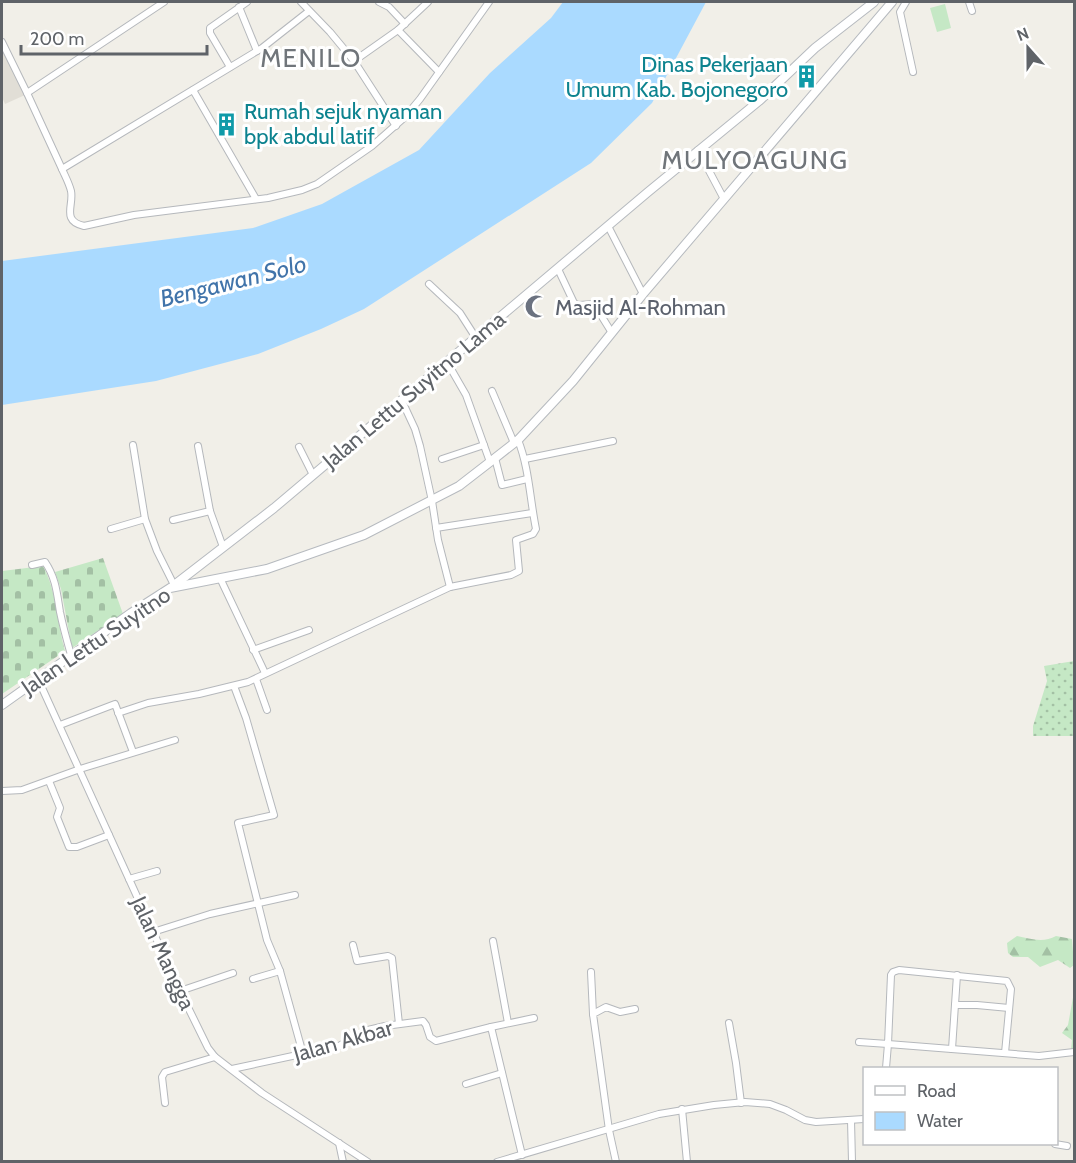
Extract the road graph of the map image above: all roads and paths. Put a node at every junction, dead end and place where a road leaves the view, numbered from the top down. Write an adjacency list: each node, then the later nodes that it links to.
1 (164, 2): 24 (street)
2 (247, 2): 11 (street)
3 (301, 2): 13 (street)
4 (379, 2): 15 (street)
5 (428, 2): 15 (street)
6 (489, 2): 21 (street)
7 (892, 2): 14 (main road, Jalan Lettu Suyitno)
8 (906, 2): 22 (street)
9 (969, 2): 12 (street)
10 (872, 3): 14 (main road); 26 (main road, Jalan Lettu Suyitno Lama)
11 (239, 7): 18 (street); 20 (street)
12 (972, 10)
13 (309, 11): 18 (street); 19 (street)
14 (881, 13): 29 (main road, Jalan Lettu Suyitno)
15 (405, 24): 16 (street)
16 (398, 30): 19 (street); 21 (street)
17 (2, 42): 24 (street)
18 (257, 51): 20 (street)
19 (354, 62): 25 (street)
20 (230, 67): 23 (street)
21 (439, 72): 25 (street)
22 (913, 72)
23 (193, 90): 27 (street); 28 (street)
24 (27, 93): 27 (street)
25 (396, 126): 28 (street)
26 (698, 150): 29 (street); 30 (main road, Jalan Lettu Suyitno Lama)
27 (62, 168): 28 (street)
28 (256, 199)
29 (724, 199): 33 (main road, Jalan Lettu Suyitno)
30 (608, 226): 31 (main road, Jalan Lettu Suyitno Lama); 33 (street)
31 (558, 269): 34 (street); 35 (main road, Jalan Lettu Suyitno Lama)
32 (429, 284): 35 (street)
33 (643, 294): 34 (main road, Jalan Lettu Suyitno)
34 (612, 333): 40 (main road, Jalan Lettu Suyitno)
35 (476, 338): 36 (main road, Jalan Lettu Suyitno Lama)
36 (447, 363): 38 (main road, Jalan Lettu Suyitno Lama); 42 (street)
37 (492, 391): 40 (street)
38 (402, 401): 48 (main road, Jalan Lettu Suyitno Lama); 50 (street)
39 (613, 441): 46 (street)
40 (516, 442): 46 (street); 47 (main road, Jalan Lettu Suyitno)
41 (133, 445): 53 (street)
42 (484, 445): 45 (street); 47 (street)
43 (198, 446): 51 (street)
44 (299, 447): 48 (street)
45 (442, 459)
46 (525, 459): 49 (street)
47 (493, 460): 49 (street); 50 (main road, Jalan Lettu Suyitno)
48 (313, 475): 57 (main road, Jalan Lettu Suyitno Lama)
49 (527, 480): 52 (street)
50 (432, 501): 55 (street); 60 (main road, Jalan Lettu Suyitno)
51 (210, 511): 54 (street); 57 (street)
52 (532, 513): 55 (street); 63 (street)
53 (145, 519): 56 (street); 62 (street)
54 (172, 520)
55 (436, 528): 63 (street)
56 (111, 529)
57 (223, 547): 59 (main road, Jalan Lettu Suyitno Lama)
58 (32, 565): 66 (street)
59 (196, 568): 61 (main road); 62 (main road, Jalan Lettu Suyitno Lama)
60 (220, 578): 61 (main road, Jalan Lettu Suyitno); 65 (street)
61 (201, 582): 62 (main road, Jalan Lettu Suyitno)
62 (172, 586): 66 (main road, Jalan Lettu Suyitno)
63 (450, 587): 67 (street)
64 (309, 630): 65 (street)
65 (253, 650): 67 (street)
66 (71, 655): 68 (main road, Jalan Lettu Suyitno)
67 (265, 673): 69 (street)
68 (38, 679): 71 (main road, Jalan Lettu Suyitno); 74 (street, Jalan Mangga)
69 (256, 679): 70 (street); 72 (street)
70 (234, 686): 73 (street); 84 (street)
71 (2, 705)
72 (267, 710)
73 (118, 712): 74 (street); 76 (street)
74 (60, 725): 77 (street, Jalan Mangga)
75 (175, 740): 76 (street)
76 (133, 753): 77 (street)
77 (80, 769): 78 (street); 80 (street, Jalan Mangga)
78 (50, 781): 79 (street); 80 (street)
79 (2, 791)
80 (109, 835): 82 (street, Jalan Mangga)
81 (157, 871): 82 (street)
82 (129, 879): 85 (street, Jalan Mangga)
83 (296, 895): 84 (street)
84 (258, 904): 85 (street); 88 (street)
85 (153, 932): 93 (street, Jalan Mangga)
86 (493, 941): 99 (street)
87 (353, 945): 101 (street)
88 (280, 971): 92 (street); 108 (street)
89 (591, 972): 97 (street)
90 (233, 973): 93 (street)
91 (957, 975): 94 (street); 95 (street); 104 (street)
92 (252, 979)
93 (180, 991): 109 (street, Jalan Mangga)
94 (955, 1005): 95 (street); 105 (street)
95 (1009, 1008): 107 (street)
96 (635, 1009): 97 (street)
97 (593, 1014): 119 (street)
98 (534, 1018): 99 (street)
99 (508, 1023): 102 (street)
100 (729, 1023): 115 (street)
101 (399, 1024): 102 (street, Jalan Akbar); 108 (street, Jalan Akbar)
102 (491, 1027): 112 (street)
103 (859, 1042): 104 (street)
104 (888, 1044): 105 (street); 110 (street)
105 (952, 1049): 107 (street)
106 (1074, 1052): 107 (street)
107 (1005, 1053)
108 (303, 1054): 111 (street, Jalan Akbar)
109 (215, 1057): 111 (street, Jalan Mangga); 114 (street)
110 (886, 1067)
111 (232, 1069): 120 (street, Jalan Mangga)
112 (502, 1073): 113 (street); 123 (street)
113 (466, 1084)
114 (165, 1103)
115 (741, 1103): 116 (street); 118 (street)
116 (682, 1109): 119 (street); 128 (street)
117 (863, 1119): 118 (street)
118 (851, 1120): 129 (street)
119 (609, 1130): 123 (street); 127 (street)
120 (339, 1143): 124 (street); 125 (street, Jalan Mangga)
121 (1058, 1144): 122 (street)
122 (1067, 1146)
123 (519, 1157): 126 (street)
124 (343, 1161)
125 (368, 1161)
126 (497, 1161)
127 (616, 1161)
128 (687, 1161)
129 (852, 1161)

